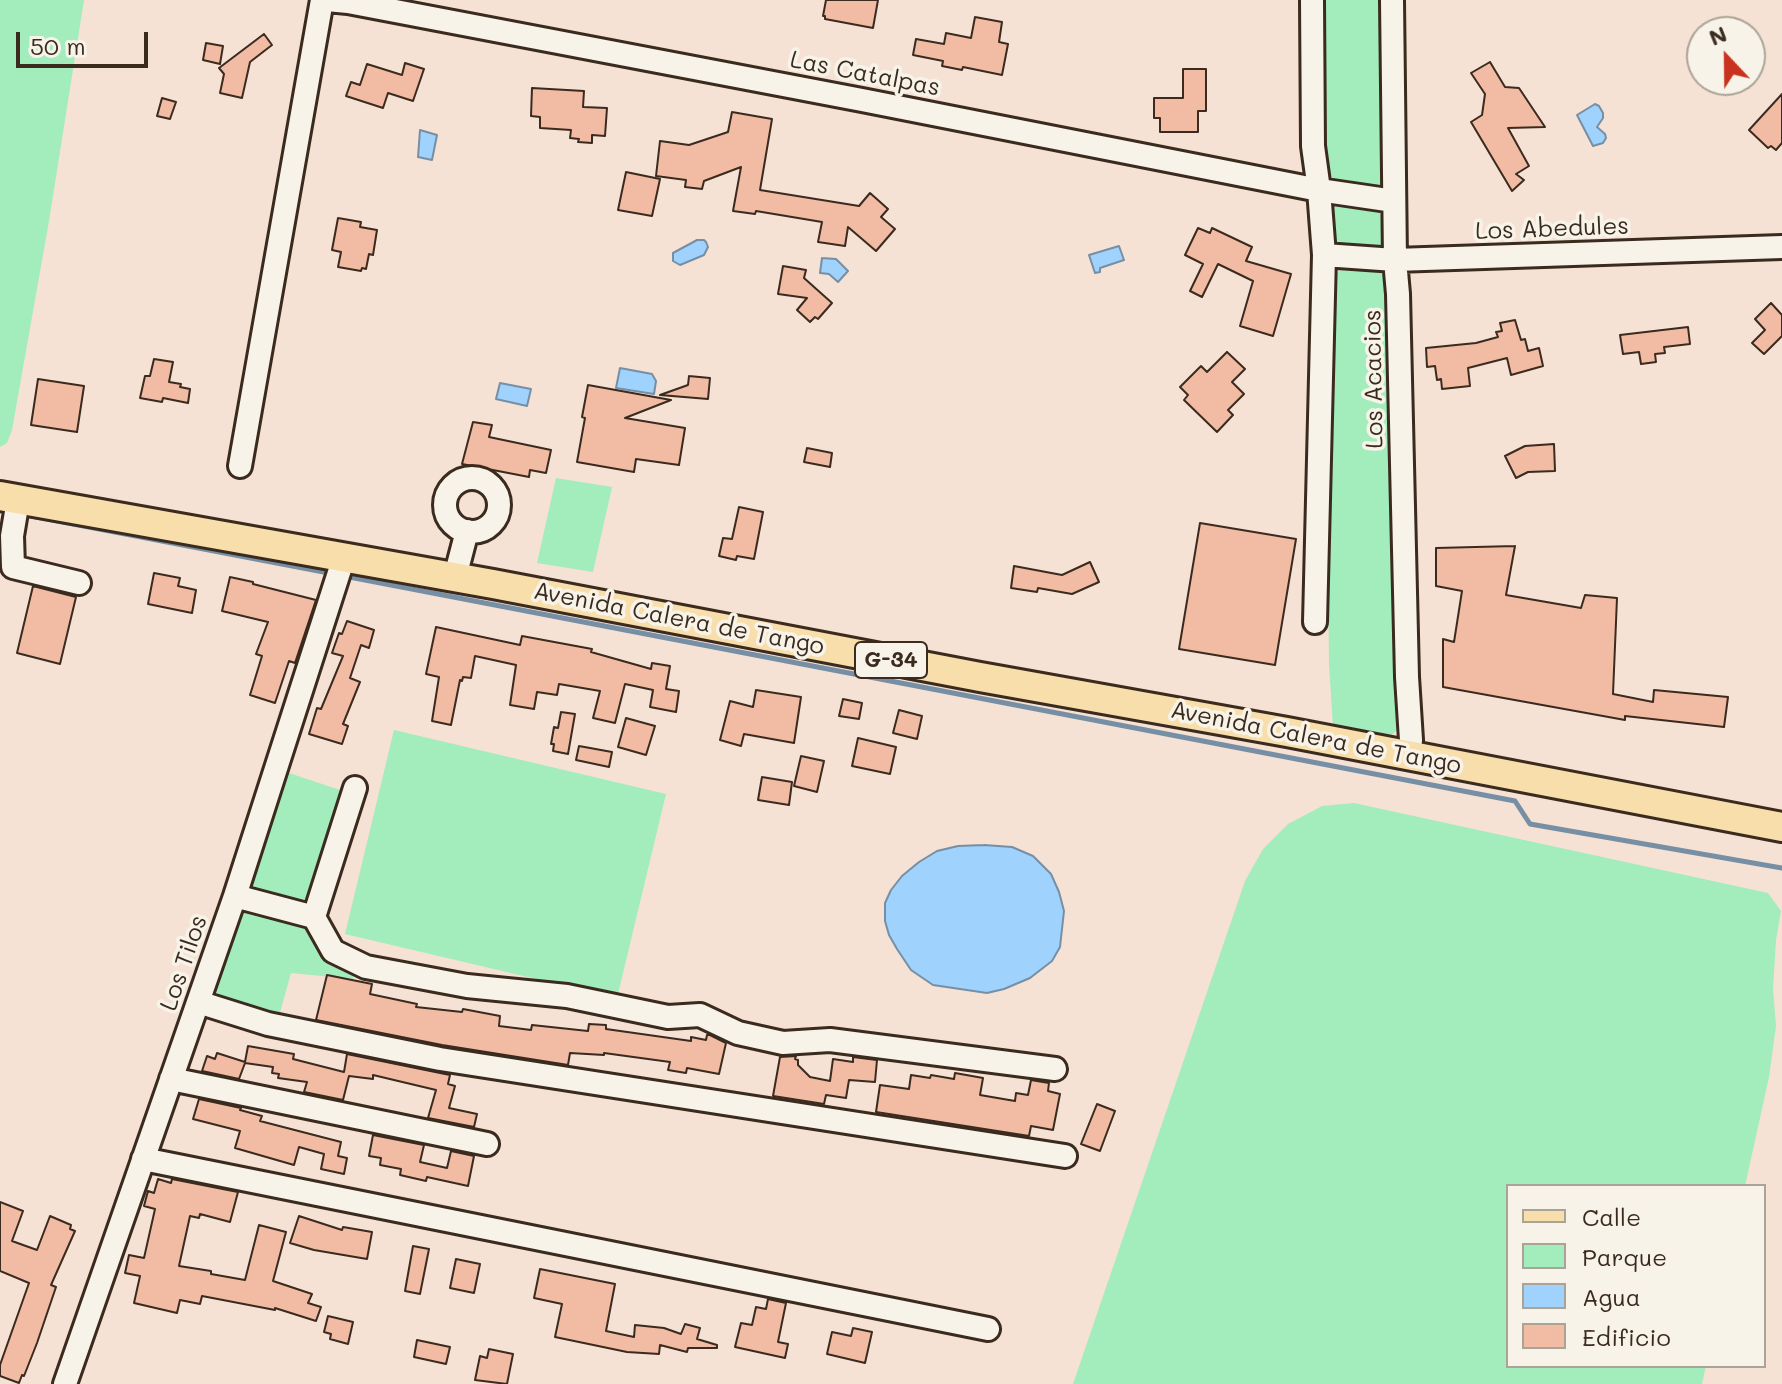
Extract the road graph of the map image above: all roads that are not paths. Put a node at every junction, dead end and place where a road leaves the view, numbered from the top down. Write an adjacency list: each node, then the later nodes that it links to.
1 (324, 0): 4 (street, Las Catalpas); 9 (street)
2 (1312, 0): 4 (street, Los Acacios)
3 (1392, 0): 5 (street, Los Acacios)
4 (1319, 190): 5 (street, Las Catalpas); 7 (street, Los Acacios)
5 (1394, 201): 8 (street, Los Acacios)
6 (1782, 247): 8 (street, Los Abedules)
7 (1324, 255): 8 (street, Los Abedules); 15 (street, Los Acacios)
8 (1395, 260): 16 (street, Los Acacios)
9 (240, 466)
10 (11, 503): 12 (main road, Avenida Calera de Tango / G-34); 14 (street)
11 (467, 531): 13 (street)
12 (340, 571): 13 (main road, Avenida Calera de Tango / G-34); 19 (street, Los Tilos)
13 (455, 577): 16 (main road, Avenida Calera de Tango / G-34)
14 (79, 583)
15 (1315, 622)
16 (1409, 756): 18 (main road, Avenida Calera de Tango / G-34)
17 (355, 788): 20 (street)
18 (1782, 827)
19 (235, 896): 20 (street); 21 (street, Los Tilos)
20 (314, 917): 22 (street)
21 (198, 1002): 23 (street, Los Tilos); 25 (street)
22 (1055, 1069)
23 (171, 1079): 24 (street); 26 (street, Los Tilos)
24 (487, 1144)
25 (1065, 1156)
26 (143, 1159): 27 (street); 28 (street, Los Tilos)
27 (988, 1329)
28 (65, 1384)

